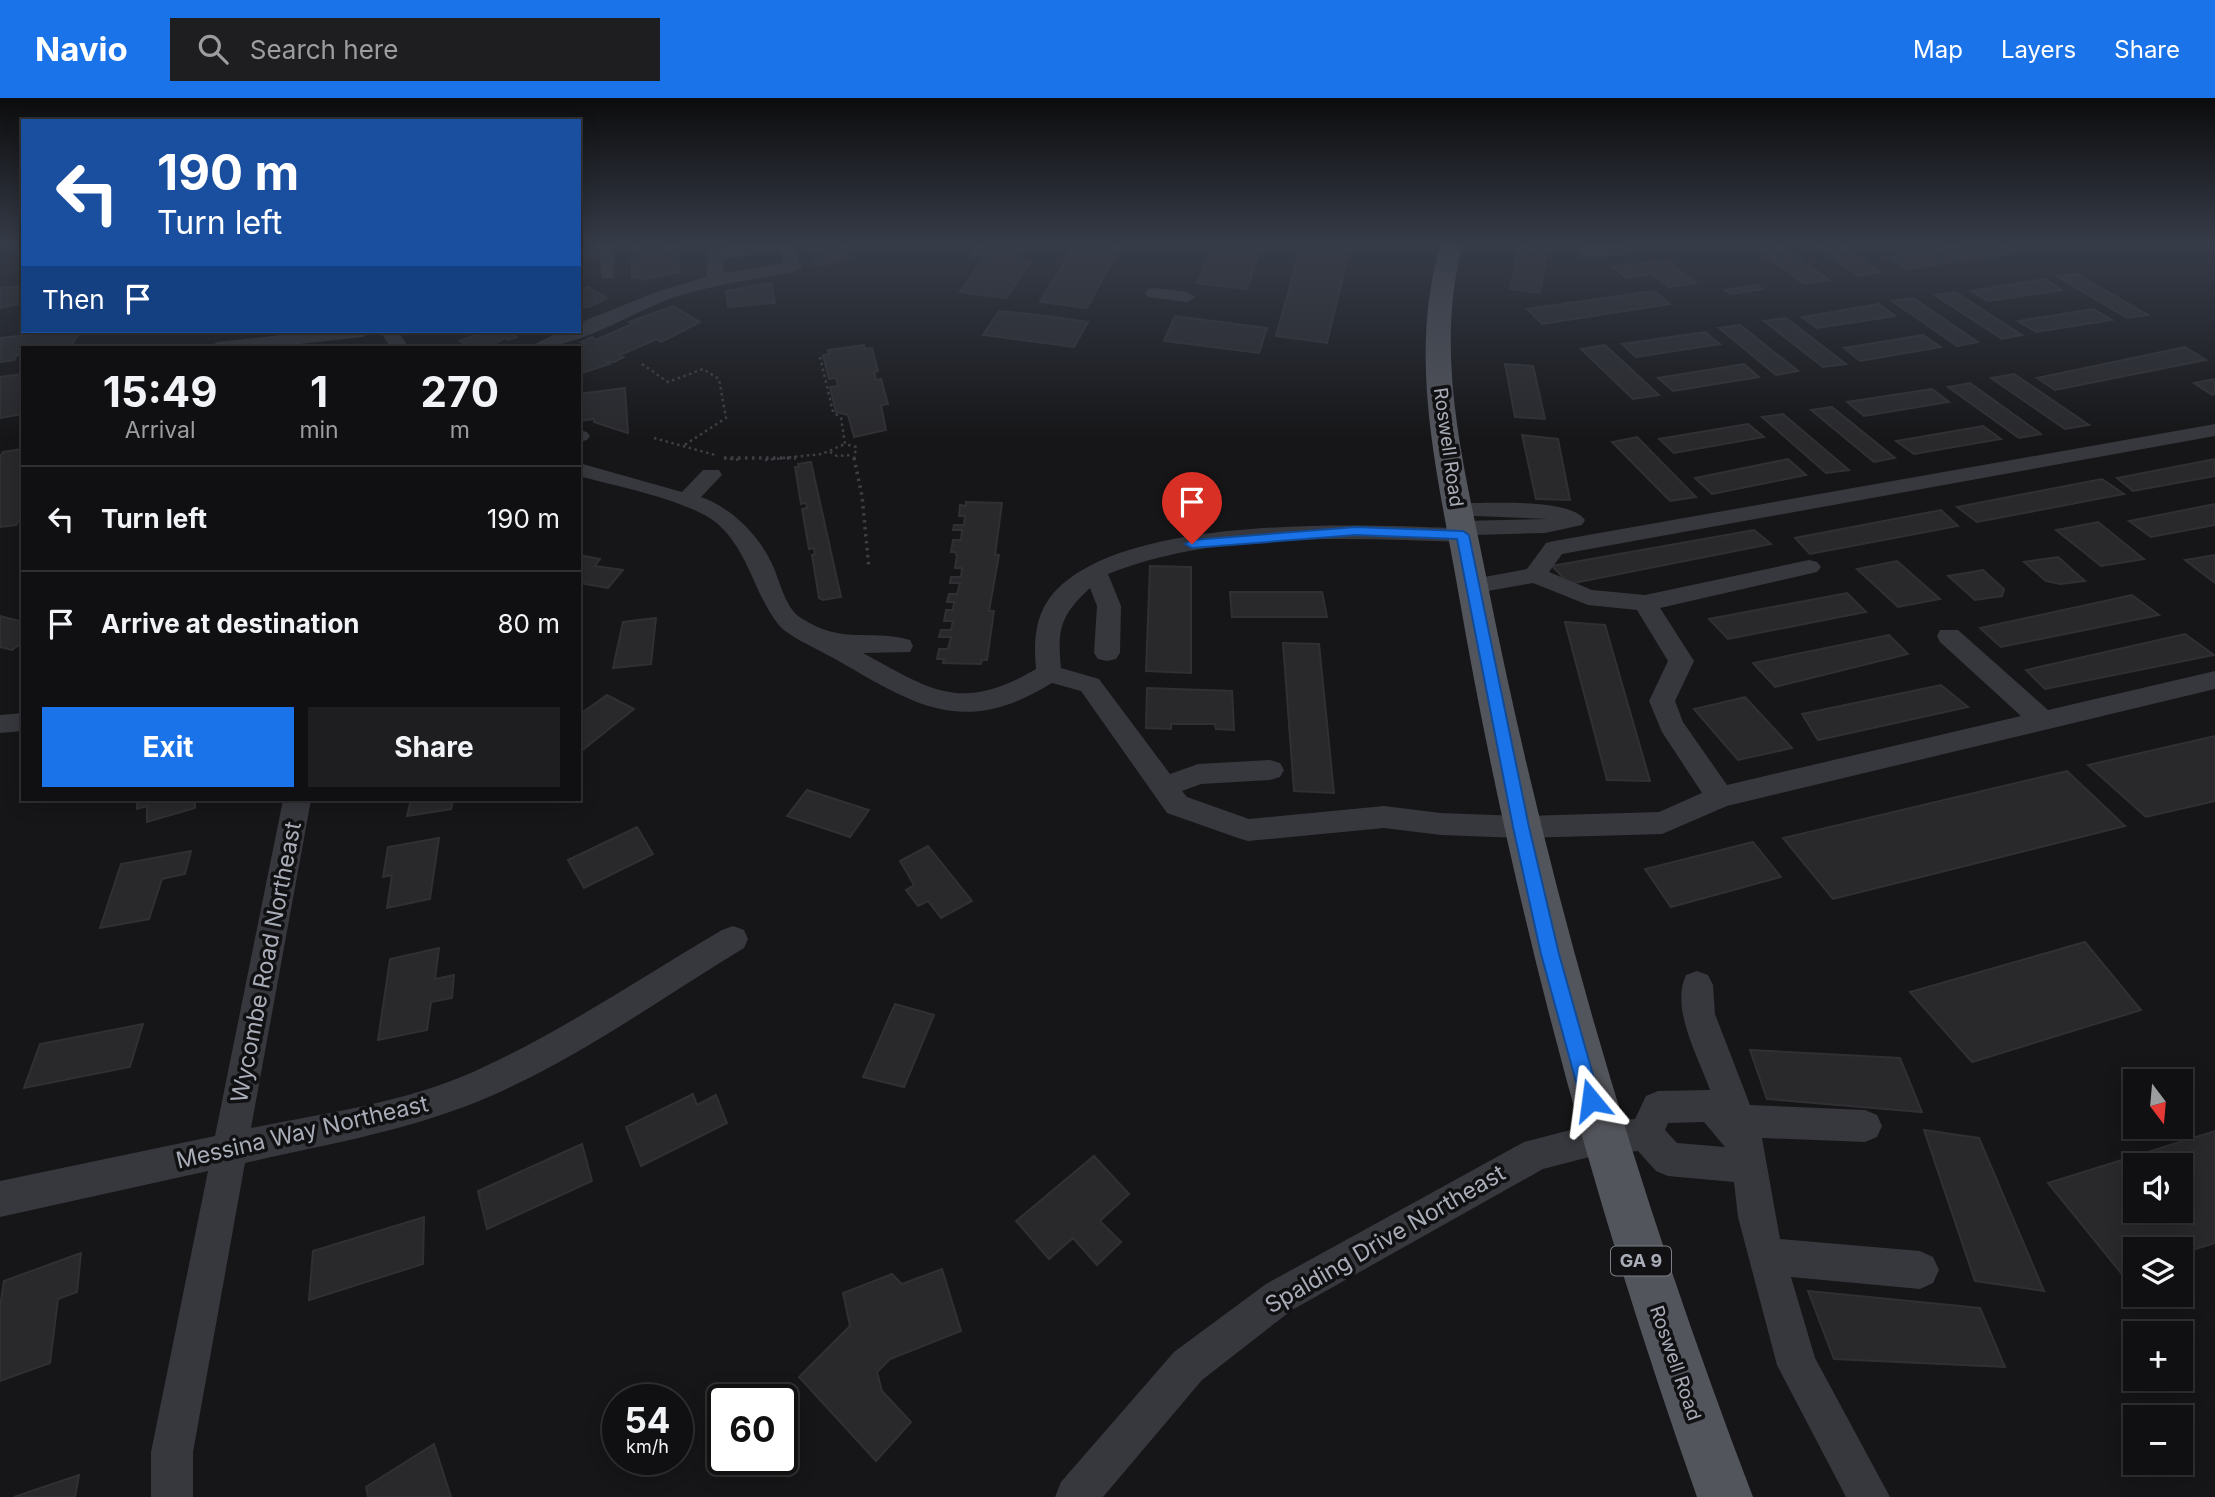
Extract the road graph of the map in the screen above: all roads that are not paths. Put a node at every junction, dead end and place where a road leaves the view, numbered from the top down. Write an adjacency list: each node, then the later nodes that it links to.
1 (632, 308): 3 (street)
2 (1438, 308): 13 (main road, Roswell Road / GA 9)
3 (581, 329)
4 (327, 333): 6 (street)
5 (571, 333): 8 (street)
6 (273, 336): 7 (street)
7 (225, 346)
8 (541, 346)
9 (2215, 430): 16 (street)
10 (581, 470): 12 (street)
11 (711, 475): 12 (street)
12 (686, 500): 20 (street)
13 (1461, 524): 15 (street); 17 (main road, Roswell Road / GA 9)
14 (1809, 567): 18 (street)
15 (1095, 571): 22 (street); 23 (street)
16 (1535, 575): 17 (street); 18 (street)
17 (1471, 586): 32 (main road, Roswell Road / GA 9)
18 (1645, 603): 30 (street)
19 (1949, 636): 25 (street)
20 (827, 643): 21 (street); 23 (street)
21 (901, 646)
22 (1107, 653)
23 (1049, 673): 29 (street)
24 (2215, 680): 25 (street)
25 (2043, 721): 30 (street)
26 (21, 722): 27 (street)
27 (0, 723)
28 (1270, 770): 29 (street)
29 (1165, 787): 32 (street)
30 (1720, 797): 32 (street)
31 (297, 801): 38 (street, Wycombe Road Northeast)
32 (1521, 827): 37 (main road, Roswell Road / GA 9)
33 (733, 939): 38 (street, Messina Way Northeast)
34 (1697, 985): 36 (street)
35 (1866, 1126): 36 (street)
36 (1742, 1133): 37 (street); 37 (street); 40 (street)
37 (1623, 1136): 43 (street, Spalding Drive Northeast); 44 (main road, Roswell Road / GA 9)
38 (230, 1150): 39 (street, Messina Way Northeast); 42 (street, Wycombe Road Northeast)
39 (0, 1199)
40 (1767, 1256): 41 (street); 45 (street)
41 (1920, 1270)
42 (172, 1497)
43 (1076, 1497)
44 (1726, 1497)
45 (1869, 1497)

